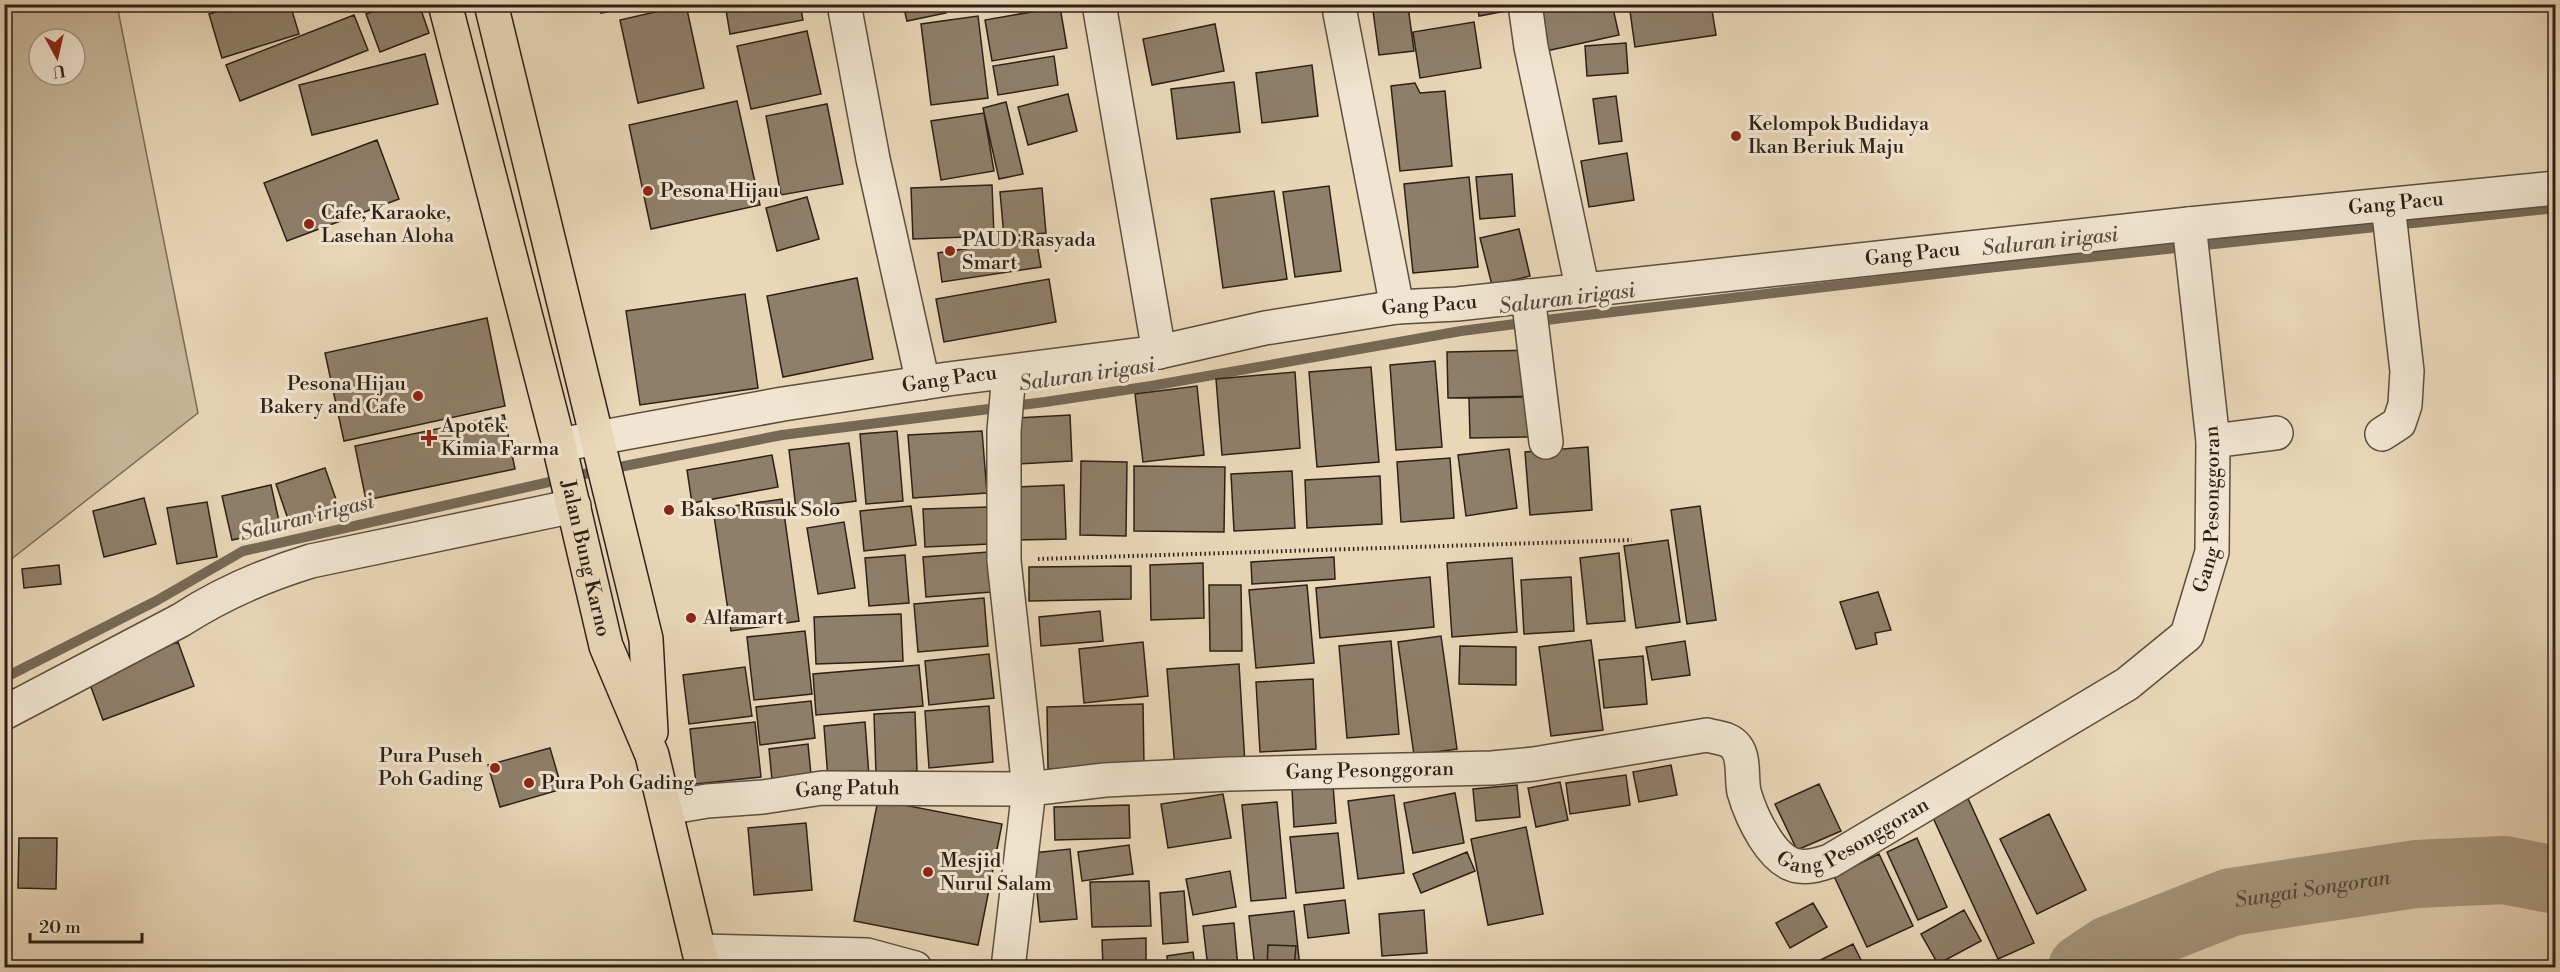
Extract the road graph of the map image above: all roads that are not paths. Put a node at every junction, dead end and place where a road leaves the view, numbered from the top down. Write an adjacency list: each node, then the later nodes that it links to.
1 (445, 4): 21 (main road, Jalan Bung Karno)
2 (491, 4): 19 (main road)
3 (844, 4): 14 (street)
4 (1099, 4): 13 (street)
5 (1525, 4): 10 (street)
6 (1340, 13): 11 (street)
7 (2556, 189): 8 (street, Gang Pacu)
8 (2390, 221): 9 (street, Gang Pacu); 17 (street)
9 (2191, 243): 10 (street, Gang Pacu); 18 (street, Gang Pesonggoran)
10 (1583, 291): 12 (street, Gang Pacu)
11 (1397, 307): 12 (street, Gang Pacu); 13 (street, Gang Pacu)
12 (1531, 315): 20 (street)
13 (1159, 352): 15 (street, Gang Pacu)
14 (923, 383): 15 (street, Gang Pacu); 19 (street, Gang Pacu)
15 (1008, 383): 25 (street)
16 (2277, 433): 18 (street)
17 (2382, 434)
18 (2213, 441): 25 (street, Gang Pesonggoran)
19 (599, 442): 21 (street, Gang Pacu); 24 (main road)
20 (1546, 442)
21 (561, 451): 22 (main road, Jalan Bung Karno)
22 (572, 500): 23 (street); 24 (main road, Jalan Bung Karno)
23 (4, 713)
24 (652, 755): 26 (main road, Jalan Bung Karno)
25 (1029, 789): 26 (street, Gang Patuh); 29 (street)
26 (666, 808): 27 (main road, Jalan Bung Karno)
27 (701, 959): 28 (street)
28 (915, 968)
29 (1008, 968)

